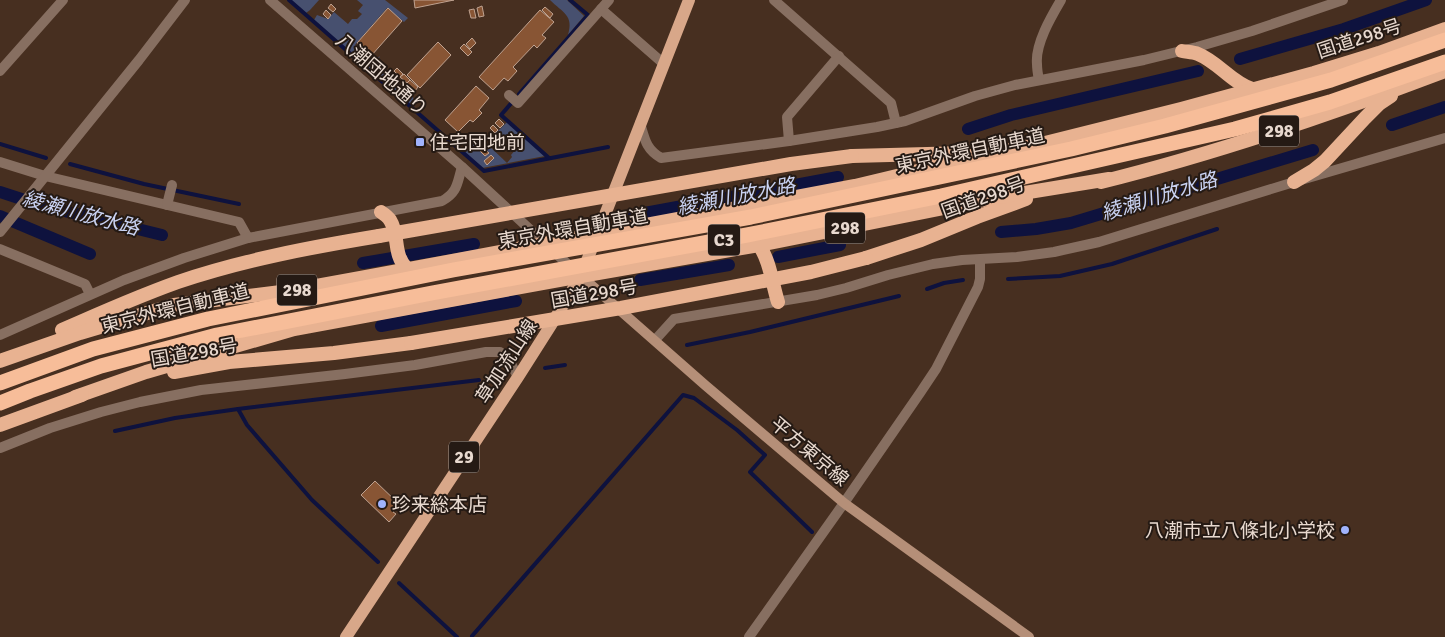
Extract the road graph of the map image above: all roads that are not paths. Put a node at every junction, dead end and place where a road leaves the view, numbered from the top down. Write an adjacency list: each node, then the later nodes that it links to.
1 (63, 0): 15 (street)
2 (185, 0): 28 (street)
3 (270, 0): 27 (street, 八潮団地通り)
4 (689, 0): 14 (main road, 草加流山線 / 29)
5 (774, 0): 12 (street)
6 (1061, 0): 17 (street)
7 (1343, 0): 11 (street)
8 (602, 4): 14 (street); 20 (street)
9 (1445, 28): 19 (highway, 国道298号 / 298)
10 (1445, 40): 49 (highway, 東京外環自動車道 / C3, bridge)
11 (1182, 51): 17 (street); 19 (highway)
12 (839, 56): 22 (street); 24 (street)
13 (1445, 62): 51 (highway, 東京外環自動車道 / C3, bridge)
14 (664, 64): 21 (main road, 草加流山線 / 29)
15 (0, 71)
16 (1445, 72): 18 (highway, 国道298号 / 298)
17 (1039, 80): 22 (street)
18 (1402, 88): 29 (highway, 国道298号 / 298); 30 (highway)
19 (1252, 89): 25 (highway, 国道298号 / 298)
20 (509, 95)
21 (640, 123): 24 (street); 35 (main road, 草加流山線 / 29)
22 (896, 123): 24 (street)
23 (1445, 138): 30 (street)
24 (788, 141)
25 (994, 153): 35 (highway, 国道298号 / 298); 47 (highway, 国道298号 / 298, bridge)
26 (0, 162): 28 (street)
27 (462, 167): 33 (street); 37 (street, 八潮団地通り)
28 (45, 176): 32 (street); 34 (street)
29 (1110, 179): 38 (highway, 国道298号 / 298); 50 (highway, 国道298号 / 298, bridge)
30 (1294, 182): 40 (street)
31 (171, 188): 32 (street)
32 (167, 204): 36 (street)
33 (381, 212): 36 (street); 41 (highway)
34 (0, 232)
35 (598, 233): 37 (highway, 国道298号 / 298); 42 (main road, 草加流山線 / 29)
36 (248, 238): 43 (street)
37 (544, 243): 41 (highway, 国道298号 / 298); 42 (street, 八潮団地通り)
38 (759, 244): 42 (highway, 国道298号 / 298); 44 (highway)
39 (0, 248): 43 (street)
40 (980, 260): 44 (street); 54 (street)
41 (408, 269): 47 (highway, 国道298号 / 298)
42 (581, 276): 46 (main road, 平方東京線); 48 (main road, 草加流山線 / 29); 50 (highway, 国道298号 / 298)
43 (90, 294): 45 (street)
44 (778, 302): 46 (street)
45 (0, 335)
46 (655, 340): 54 (main road, 平方東京線)
47 (0, 360)
48 (518, 376): 53 (street); 55 (main road, 草加流山線 / 29)
49 (0, 383)
50 (75, 397): 52 (highway, 国道298号 / 298)
51 (0, 403)
52 (0, 425)
53 (0, 448)
54 (844, 504): 56 (street); 57 (main road, 平方東京線)
55 (346, 637)
56 (749, 637)
57 (1029, 637)

